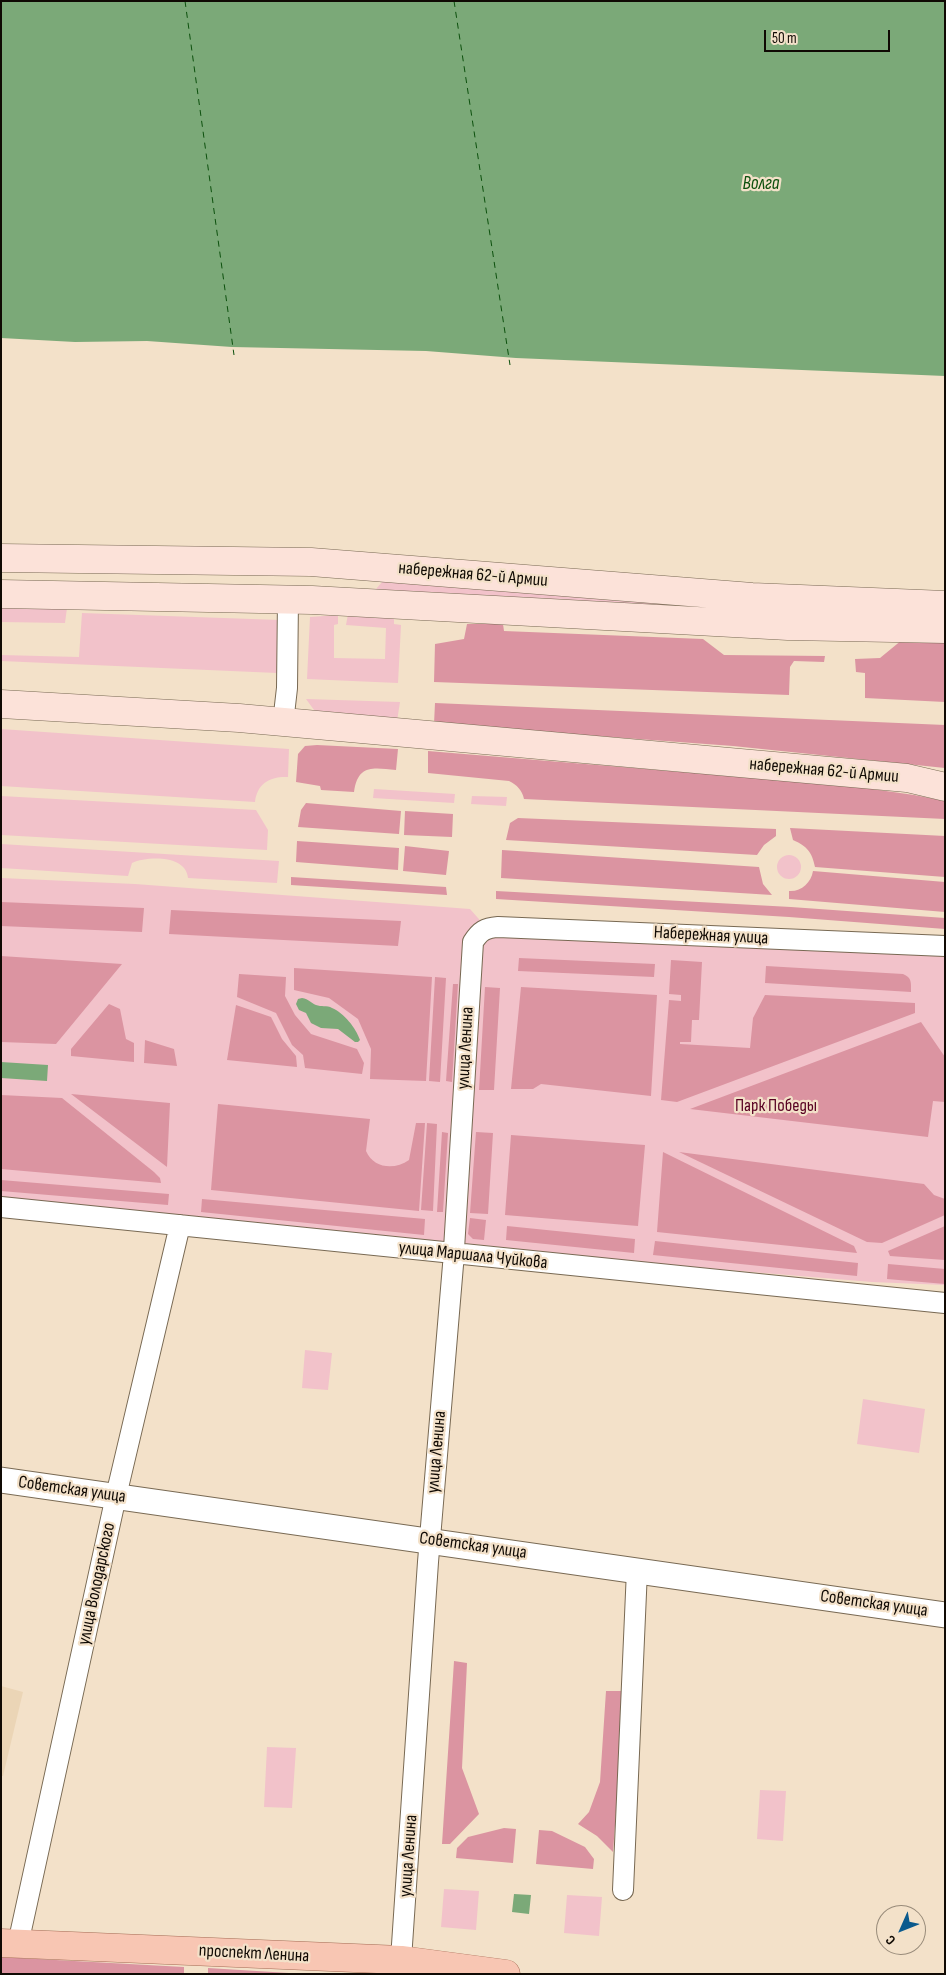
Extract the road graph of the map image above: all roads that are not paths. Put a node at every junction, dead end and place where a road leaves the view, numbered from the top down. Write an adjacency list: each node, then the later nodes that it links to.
1 (1, 558): 4 (main road, набережная 62-й Армии)
2 (1, 594): 3 (main road, набережная 62-й Армии)
3 (288, 599): 5 (main road, набережная 62-й Армии); 7 (street)
4 (945, 605)
5 (945, 629)
6 (1, 704): 7 (main road, набережная 62-й Армии)
7 (283, 723): 8 (main road, набережная 62-й Армии)
8 (945, 787)
9 (480, 932): 10 (street, Набережная улица); 13 (street, улица Ленина)
10 (945, 946)
11 (1, 1207): 12 (street, улица Маршала Чуйкова)
12 (180, 1225): 13 (street, улица Маршала Чуйкова); 16 (street, улица Володарского)
13 (453, 1254): 14 (street, улица Маршала Чуйкова); 17 (street, улица Ленина)
14 (945, 1303)
15 (1, 1480): 16 (street, Советская улица)
16 (116, 1496): 17 (street, Советская улица); 21 (street, улица Володарского)
17 (430, 1540): 18 (street, Советская улица); 22 (street, улица Ленина)
18 (637, 1570): 19 (street, Советская улица); 20 (street)
19 (945, 1614)
20 (623, 1890)
21 (9, 1943): 22 (main road, проспект Ленина)
22 (400, 1967): 23 (main road, проспект Ленина)
23 (506, 1974)

